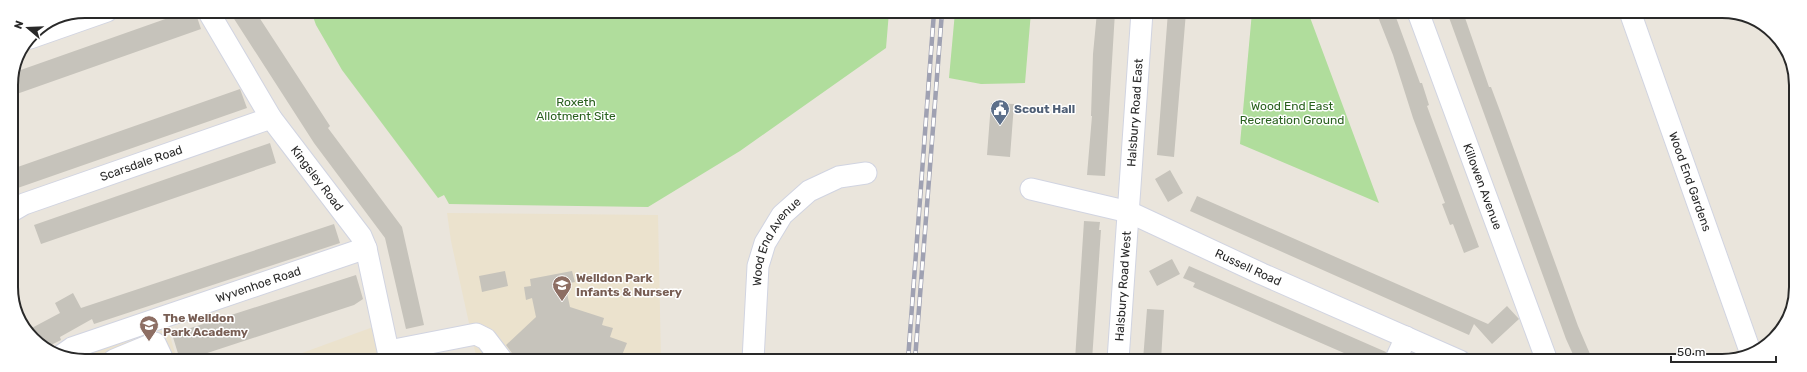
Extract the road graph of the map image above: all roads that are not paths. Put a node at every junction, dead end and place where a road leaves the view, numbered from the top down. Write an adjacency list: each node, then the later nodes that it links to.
1 (87, 18): 6 (street)
2 (212, 18): 7 (street, Kingsley Road)
3 (1142, 18): 11 (street, Halsbury Road East)
4 (1420, 18): 25 (street, Killowen Avenue)
5 (1632, 18): 14 (street, Wood End Gardens)
6 (48, 32)
7 (271, 118): 10 (street, Scarsdale Road); 12 (street, Kingsley Road)
8 (866, 173): 21 (street, Wood End Avenue)
9 (1031, 189): 11 (street, Russell Road)
10 (18, 208)
11 (1129, 212): 13 (street, Russell Road); 22 (street, Halsbury Road West)
12 (366, 248): 15 (street, Wyvenhoe Road); 18 (street, Kingsley Road)
13 (1406, 337): 23 (street); 24 (street, Russell Road)
14 (1749, 348)
15 (87, 352)
16 (128, 354): 17 (street)
17 (160, 354)
18 (390, 354)
19 (398, 354): 20 (street)
20 (498, 354)
21 (753, 354)
22 (1118, 354)
23 (1398, 354)
24 (1444, 354)
25 (1544, 354)

